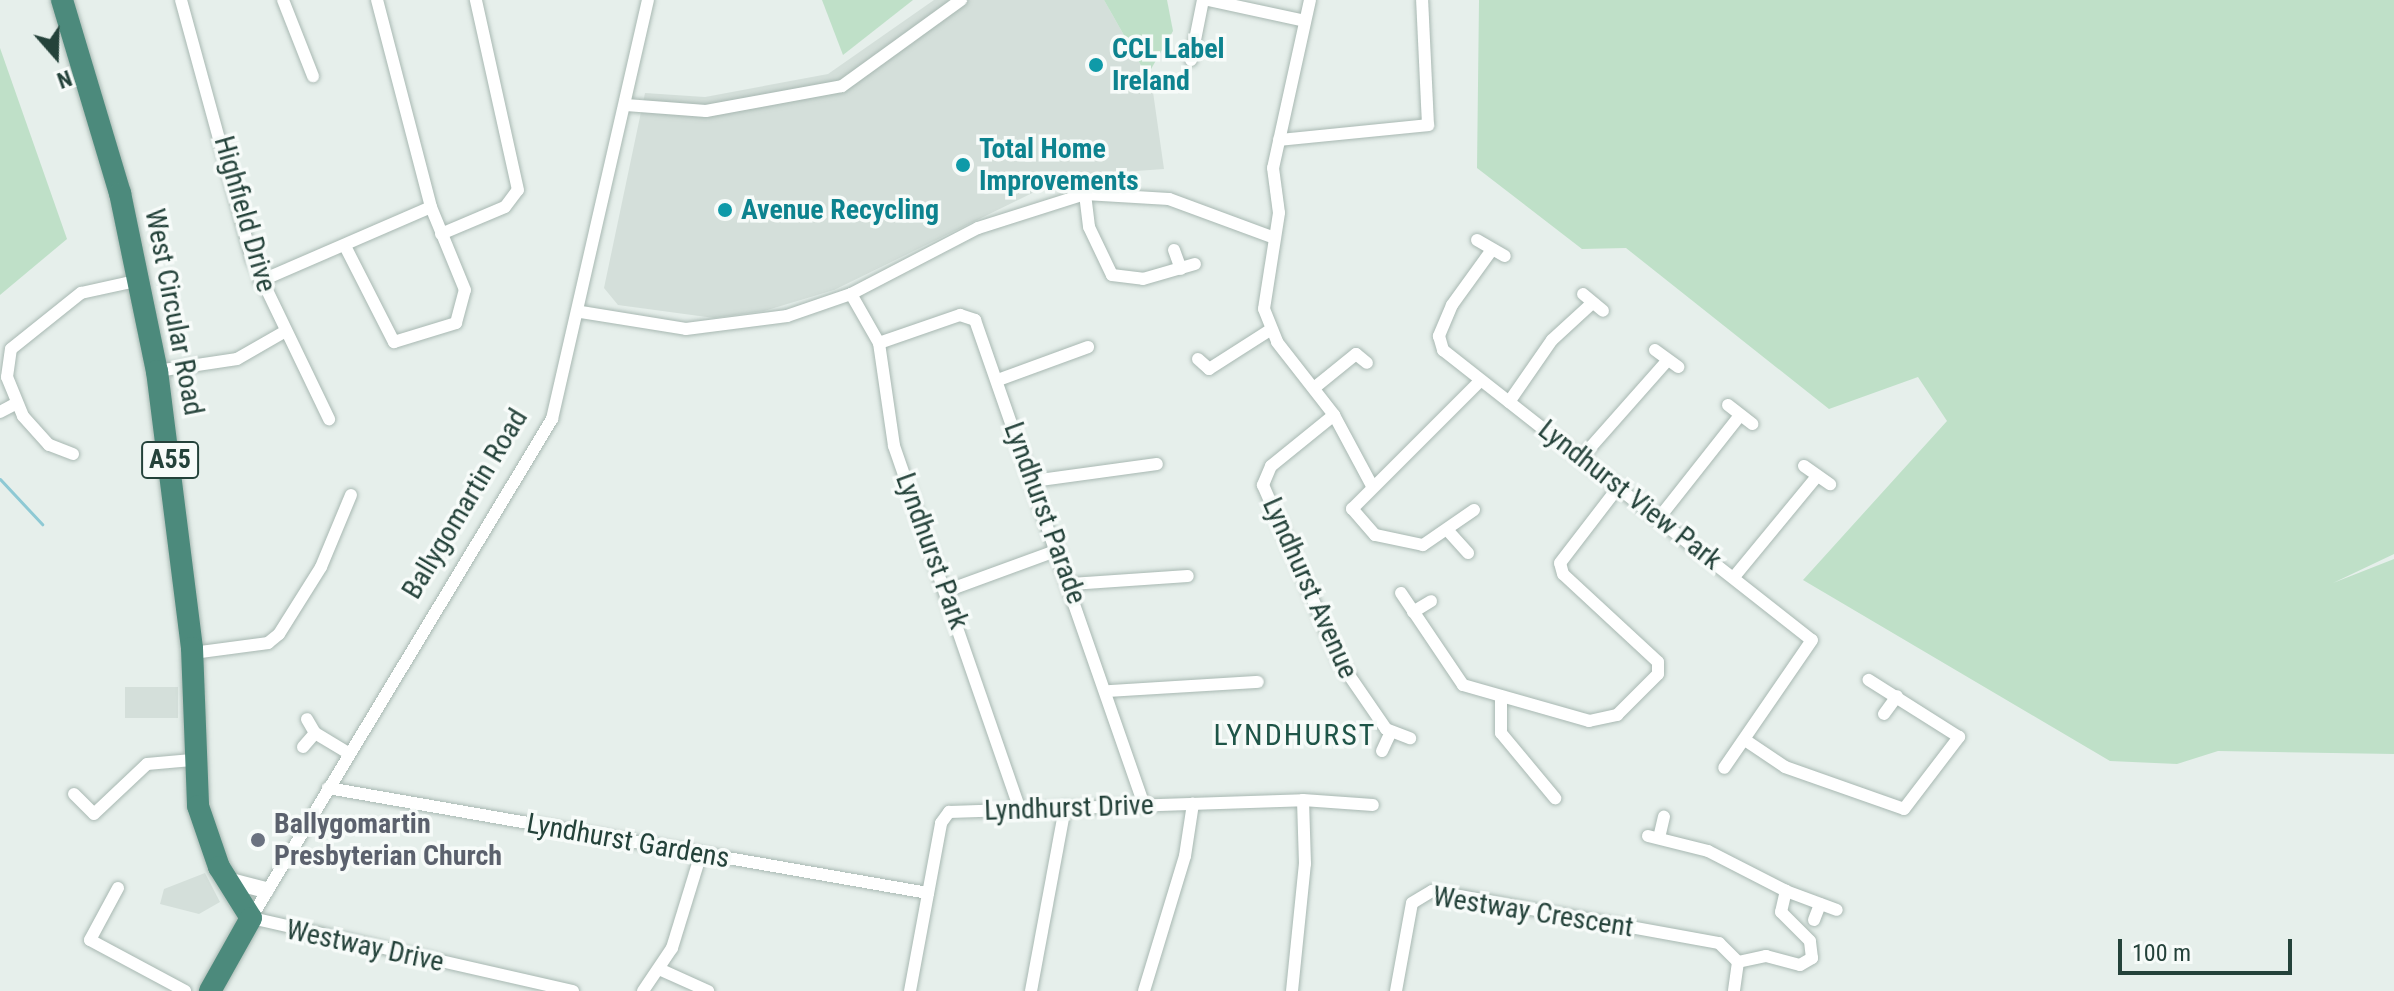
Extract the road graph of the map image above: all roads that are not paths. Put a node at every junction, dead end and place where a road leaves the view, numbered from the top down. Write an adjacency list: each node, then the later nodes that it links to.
1 (62, 0): 27 (highway, West Circular Road / A55)
2 (181, 0): 28 (street, Highfield Drive)
3 (283, 0): 13 (street)
4 (377, 0): 17 (street)
5 (476, 0): 18 (street)
6 (648, 0): 14 (street, Ballygomartin Road)
7 (961, 0): 14 (street)
8 (1206, 0): 11 (street); 12 (street)
9 (1310, 0): 11 (street)
10 (1422, 0): 15 (street)
11 (1305, 21): 15 (street)
12 (1191, 60)
13 (313, 76)
14 (626, 105): 31 (street, Ballygomartin Road)
15 (1279, 140): 19 (street)
16 (1085, 194): 19 (street); 26 (street); 29 (street)
17 (431, 207): 18 (street); 21 (street)
18 (441, 234): 21 (street)
19 (1272, 237): 32 (street)
20 (1477, 240): 23 (street)
21 (345, 246): 28 (street)
22 (1174, 250): 26 (street)
23 (1491, 251): 24 (street); 44 (street, Lyndhurst View Park)
24 (1505, 256)
25 (1195, 264): 26 (street)
26 (1181, 269)
27 (140, 280): 42 (highway, West Circular Road / A55); 48 (street)
28 (260, 281): 33 (street, Highfield Drive)
29 (851, 294): 31 (street); 35 (street, Lyndhurst Park)
30 (1603, 311): 47 (street)
31 (581, 312): 91 (street, Ballygomartin Road)
32 (1270, 330): 41 (street); 46 (street)
33 (284, 332): 42 (street); 53 (street, Highfield Drive)
34 (1351, 341): 38 (street)
35 (879, 343): 43 (street, Lyndhurst Parade); 73 (street, Lyndhurst Park)
36 (1088, 347): 43 (street)
37 (1655, 350): 56 (street)
38 (1356, 354): 40 (street); 46 (street)
39 (1198, 359): 41 (street)
40 (1367, 363)
41 (1209, 369): 45 (street)
42 (157, 371): 77 (highway, West Circular Road / A55)
43 (998, 380): 60 (street, Lyndhurst Parade)
44 (1480, 381): 47 (street, Lyndhurst View Park); 62 (street)
45 (1215, 383)
46 (1314, 388): 51 (street)
47 (1509, 402): 56 (street, Lyndhurst View Park)
48 (17, 403): 50 (street); 55 (street)
49 (1728, 405): 52 (street)
50 (0, 412)
51 (1334, 415): 62 (street); 86 (street, Lyndhurst Avenue)
52 (1738, 418): 54 (street); 66 (street)
53 (329, 419)
54 (1752, 424)
55 (73, 454)
56 (1582, 457): 63 (street, Lyndhurst View Park)
57 (1157, 464): 60 (street)
58 (1804, 466): 59 (street)
59 (1814, 480): 61 (street); 71 (street)
60 (1033, 481): 68 (street, Lyndhurst Parade)
61 (1830, 484)
62 (1372, 486): 67 (street)
63 (1619, 486): 66 (street, Lyndhurst View Park); 82 (street)
64 (351, 495): 77 (street)
65 (1474, 510): 67 (street)
66 (1659, 518): 71 (street, Lyndhurst View Park)
67 (1450, 533): 69 (street)
68 (1058, 550): 72 (street, Lyndhurst Parade); 73 (street)
69 (1468, 553)
70 (1188, 576): 72 (street)
71 (1734, 577): 88 (street, Lyndhurst View Park)
72 (1071, 584): 80 (street, Lyndhurst Parade)
73 (946, 591): 102 (street, Lyndhurst Park)
74 (1401, 593): 76 (street)
75 (1431, 601): 76 (street)
76 (1413, 612): 82 (street)
77 (193, 653): 92 (highway, West Circular Road / A55)
78 (1869, 680): 81 (street)
79 (1258, 682): 80 (street)
80 (1109, 691): 99 (street, Lyndhurst Parade)
81 (1897, 696): 83 (street); 88 (street)
82 (1501, 698): 96 (street)
83 (1884, 714)
84 (307, 719): 85 (street)
85 (315, 733): 89 (street); 91 (street)
86 (1390, 734): 87 (street); 90 (street)
87 (1410, 738)
88 (1745, 740): 93 (street)
89 (303, 747)
90 (1382, 751)
91 (348, 753): 94 (street, Ballygomartin Road)
92 (192, 760): 95 (street); 105 (highway, West Circular Road / A55)
93 (1724, 768)
94 (328, 788): 104 (street, Lyndhurst Gardens); 107 (street, Ballygomartin Road)
95 (74, 794)
96 (1555, 798)
97 (1303, 800): 98 (street, Lyndhurst Drive); 100 (street, Lyndhurst Drive); 124 (street)
98 (1193, 804): 99 (street, Lyndhurst Drive); 123 (street)
99 (1144, 805): 101 (street, Lyndhurst Drive)
100 (1373, 805)
101 (1065, 807): 102 (street, Lyndhurst Drive); 122 (street)
102 (1020, 809): 109 (street, Lyndhurst Drive)
103 (1664, 817): 108 (street)
104 (701, 854): 109 (street, Lyndhurst Gardens); 115 (street)
105 (225, 879): 107 (street); 112 (highway, West Circular Road / A55)
106 (118, 888): 116 (street)
107 (266, 890): 112 (street, Ballygomartin Road)
108 (1786, 891): 110 (street); 114 (street)
109 (928, 893): 121 (street, Lyndhurst Drive)
110 (1820, 904): 111 (street); 113 (street)
111 (1837, 910)
112 (251, 918): 117 (highway, Ballygomartin Road); 118 (street, Westway Drive)
113 (1814, 920)
114 (1738, 962): 125 (street, Westway Crescent); 126 (street)
115 (659, 969): 119 (street); 120 (street)
116 (185, 991)
117 (210, 991)
118 (573, 991)
119 (643, 991)
120 (708, 991)
121 (910, 991)
122 (1031, 991)
123 (1144, 991)
124 (1292, 991)
125 (1396, 991)
126 (1734, 991)

